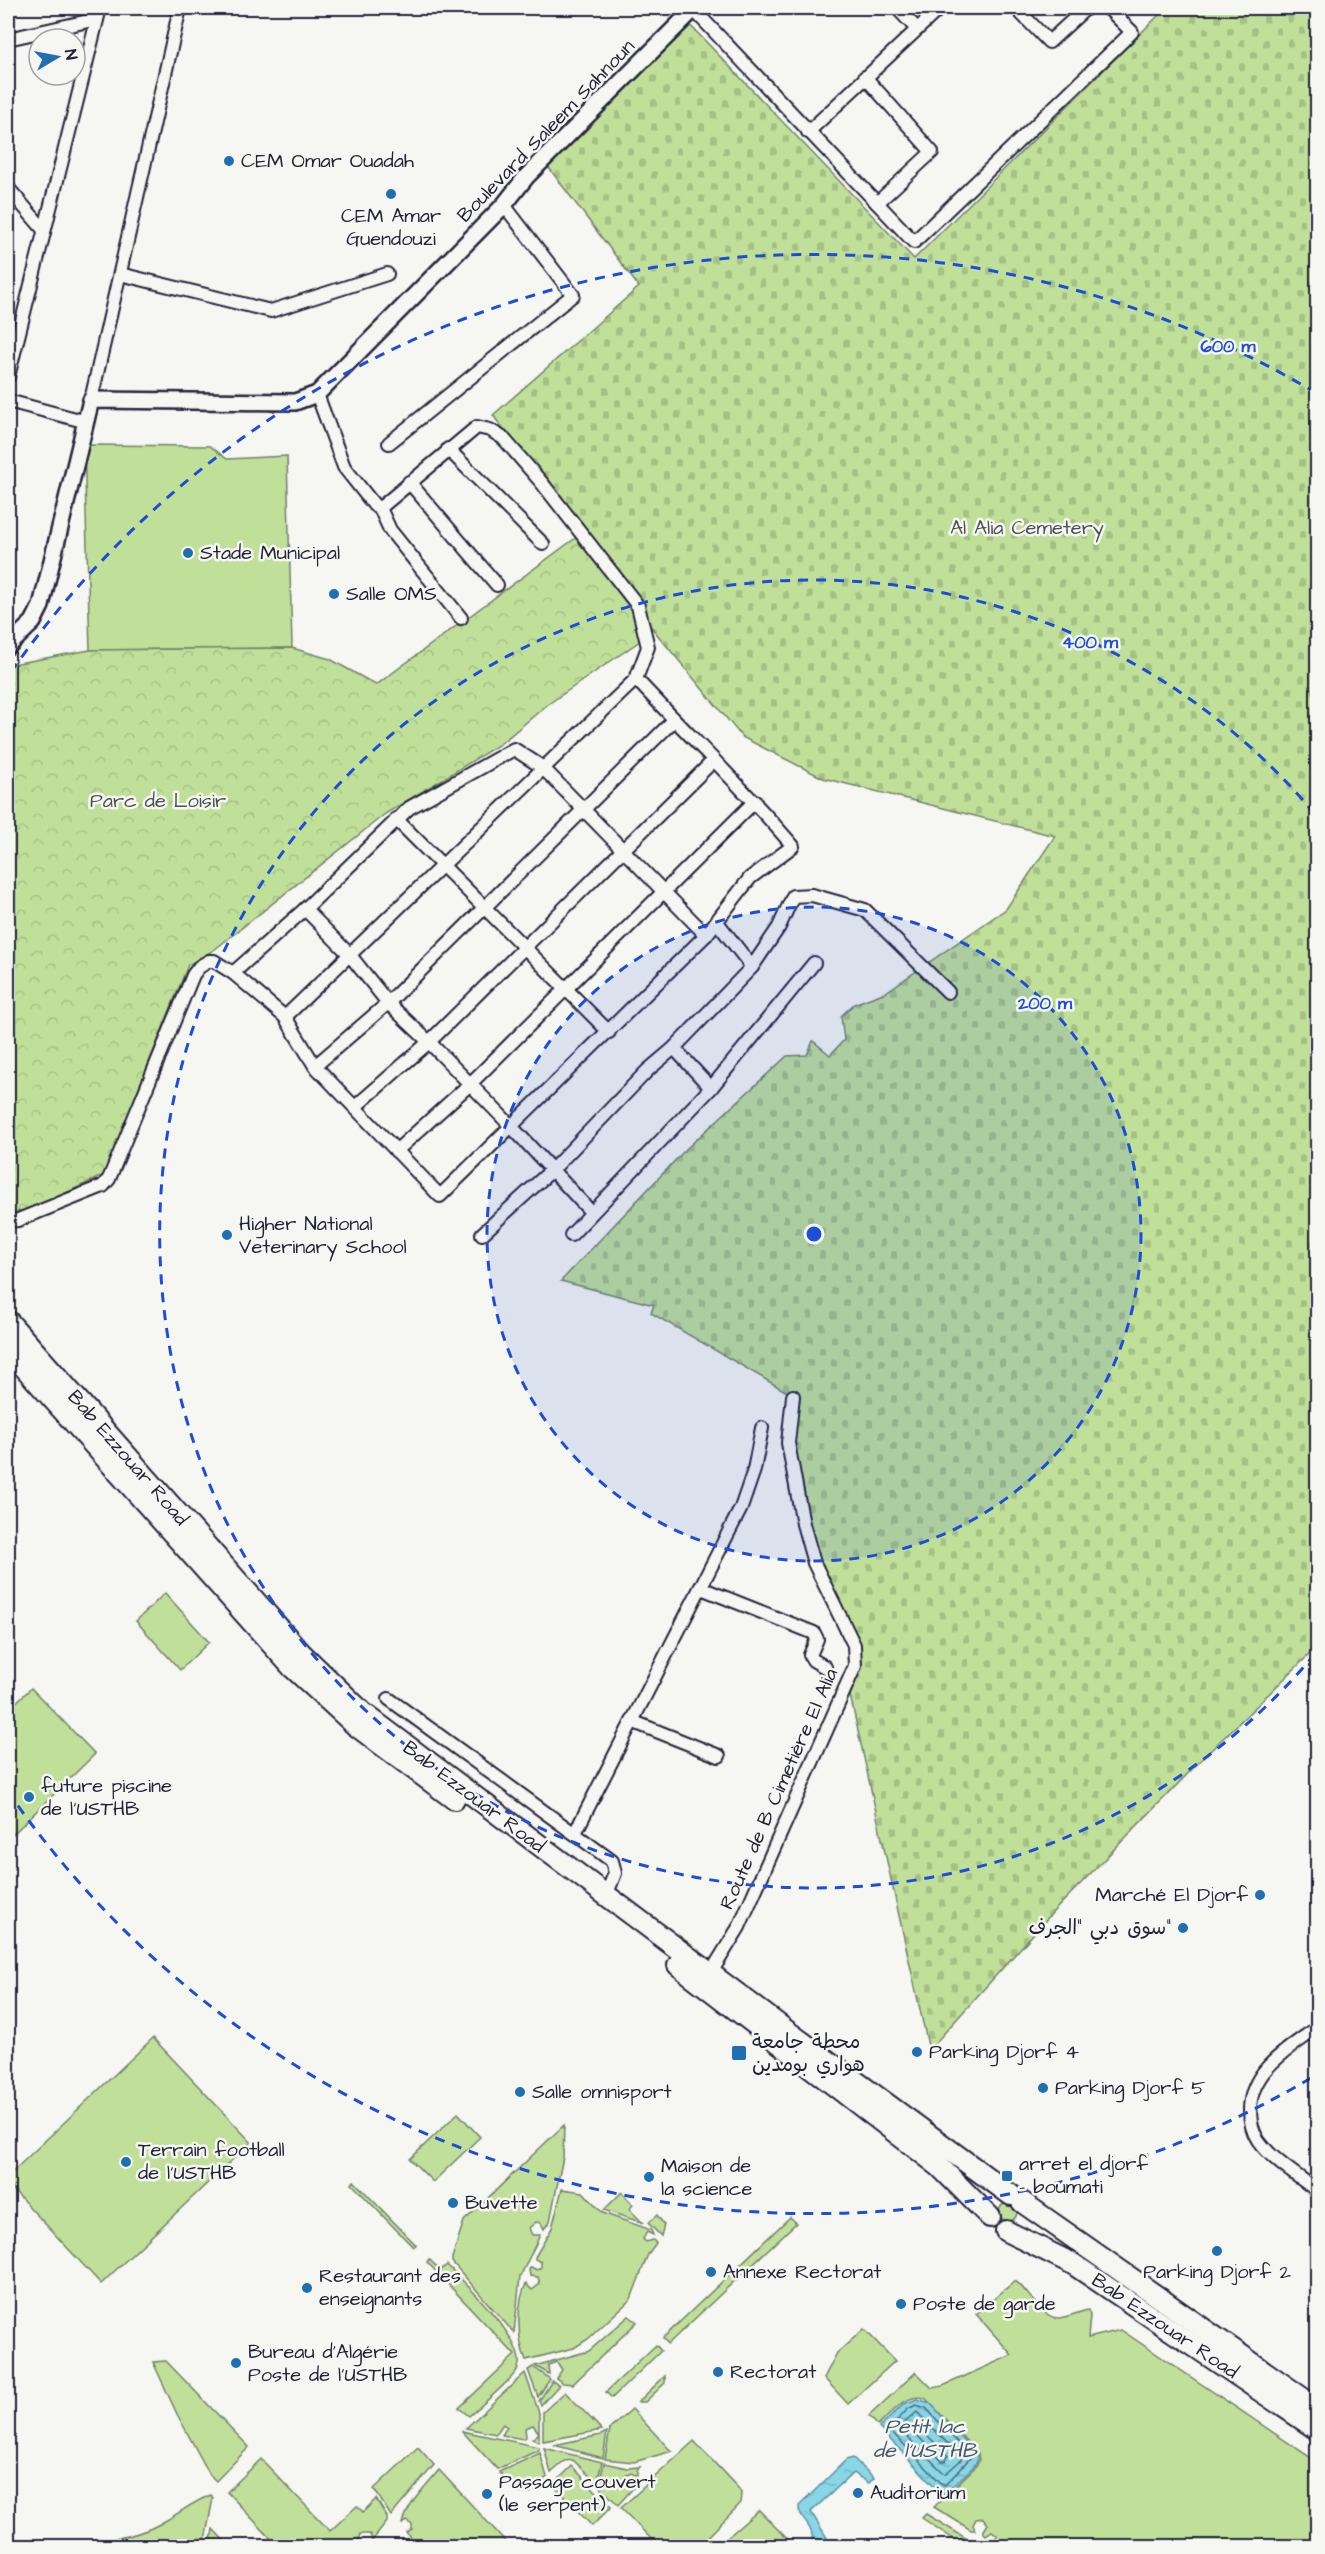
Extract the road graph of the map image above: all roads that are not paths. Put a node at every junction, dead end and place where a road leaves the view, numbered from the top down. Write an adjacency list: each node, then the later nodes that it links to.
1 (180, 8): 17 (street)
2 (694, 8): 12 (street); 15 (street, Boulevard Saleem Sahnoun)
3 (897, 8): 9 (street)
4 (940, 8): 9 (street)
5 (1016, 8): 6 (street)
6 (1086, 8)
7 (1108, 8): 14 (street)
8 (98, 13): 10 (street); 16 (street)
9 (917, 29): 11 (street)
10 (8, 39)
11 (866, 77): 12 (street); 14 (street)
12 (808, 132): 14 (street)
13 (8, 188): 16 (street)
14 (877, 203)
15 (504, 205): 20 (street, Boulevard Saleem Sahnoun); 24 (street)
16 (44, 230): 19 (street)
17 (120, 274): 18 (street); 21 (street)
18 (387, 274)
19 (8, 377)
20 (316, 394): 21 (street, Boulevard Saleem Sahnoun); 27 (street)
21 (91, 400): 23 (street)
22 (8, 401): 23 (street)
23 (87, 422): 31 (street)
24 (389, 443)
25 (448, 449): 26 (street); 28 (street); 32 (street)
26 (409, 482): 27 (street); 29 (street)
27 (380, 507): 30 (street)
28 (543, 544)
29 (497, 585)
30 (461, 618)
31 (8, 646)
32 (636, 679): 33 (street); 35 (street)
33 (674, 720): 34 (street); 37 (street)
34 (713, 761): 36 (street); 39 (street)
35 (542, 767): 37 (street); 38 (street); 40 (street)
36 (755, 801): 41 (street); 44 (street)
37 (583, 809): 39 (street); 42 (street)
38 (396, 819): 40 (street); 43 (street)
39 (623, 849): 41 (street); 46 (street)
40 (441, 865): 42 (street); 47 (street)
41 (664, 891): 45 (street); 51 (street)
42 (484, 907): 46 (street); 53 (street)
43 (305, 909): 47 (street); 50 (street)
44 (717, 922): 45 (street); 49 (street)
45 (706, 935): 55 (street)
46 (524, 947): 51 (street); 56 (street)
47 (349, 954): 53 (street); 54 (street)
48 (814, 963): 60 (street)
49 (752, 967): 52 (street); 57 (street)
50 (233, 973): 54 (street); 66 (street)
51 (566, 988): 55 (street); 59 (street)
52 (948, 992)
53 (388, 1003): 56 (street); 58 (street)
54 (285, 1017): 58 (street)
55 (609, 1032): 62 (street)
56 (429, 1042): 59 (street); 61 (street)
57 (674, 1048): 60 (street); 64 (street)
58 (315, 1066): 61 (street)
59 (469, 1084): 62 (street); 63 (street)
60 (711, 1088): 65 (street)
61 (354, 1107): 63 (street)
62 (511, 1126): 63 (street); 64 (street)
63 (396, 1151)
64 (553, 1169): 65 (street); 67 (street)
65 (591, 1212): 68 (street)
66 (8, 1221)
67 (482, 1234)
68 (571, 1235)
69 (8, 1321): 79 (main road, Bab Ezzouar Road)
70 (8, 1349): 80 (main road, Bab Ezzouar Road)
71 (793, 1396): 80 (street, Route de B Cimetière El Alia)
72 (762, 1428): 73 (street)
73 (701, 1588): 74 (street); 76 (street)
74 (825, 1667)
75 (389, 1699): 78 (street)
76 (634, 1722): 77 (street); 78 (street)
77 (719, 1756)
78 (575, 1833): 79 (street)
79 (606, 1896): 80 (main road, Bab Ezzouar Road)
80 (707, 1980): 82 (main road, Bab Ezzouar Road)
81 (1317, 2027): 83 (street)
82 (783, 2037): 84 (main road, Bab Ezzouar Road); 85 (main road, Bab Ezzouar Road)
83 (1317, 2191)
84 (1016, 2198): 85 (main road); 86 (main road); 87 (main road, Bab Ezzouar Road)
85 (990, 2217): 86 (main road)
86 (1006, 2231): 88 (main road, Bab Ezzouar Road)
87 (1317, 2409)
88 (1317, 2430)

